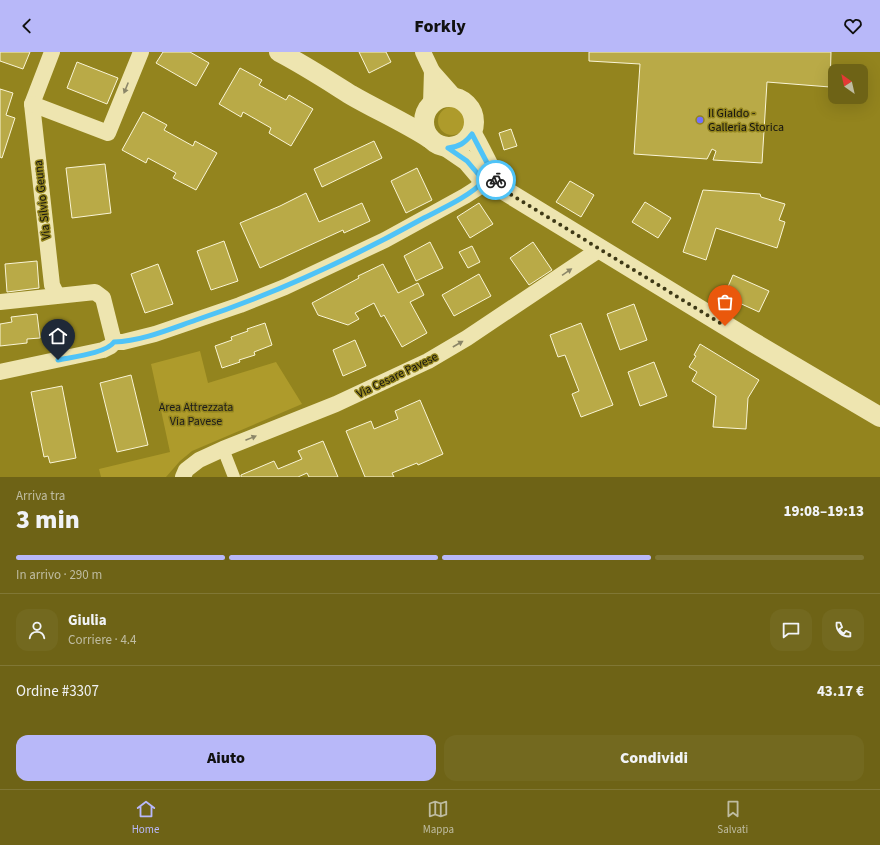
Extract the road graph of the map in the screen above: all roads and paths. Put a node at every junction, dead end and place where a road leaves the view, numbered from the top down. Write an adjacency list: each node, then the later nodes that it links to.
1 (52, 52): 7 (street, Via Silvio Geuna)
2 (141, 52): 7 (street, one-way to 7)
3 (279, 52): 9 (street)
4 (424, 52): 5 (street)
5 (432, 71): 6 (street); 8 (street)
6 (455, 97): 8 (street); 10 (street)
7 (32, 104): 16 (street, Via Silvio Geuna)
8 (430, 106): 9 (street); 11 (street)
9 (388, 114): 11 (street)
10 (472, 134): 12 (street); 14 (street)
11 (429, 138): 12 (street)
12 (448, 148): 13 (street)
13 (484, 181): 14 (street); 18 (street)
14 (502, 189): 15 (street)
15 (600, 249): 20 (street); 21 (street, Via Cesare Pavese, one-way to 15)
16 (57, 296): 17 (street); 18 (street)
17 (0, 302)
18 (114, 342): 19 (street)
19 (0, 372)
20 (880, 417)
21 (223, 449): 22 (street, Via Cesare Pavese); 23 (street)
22 (183, 477)
23 (234, 477)

